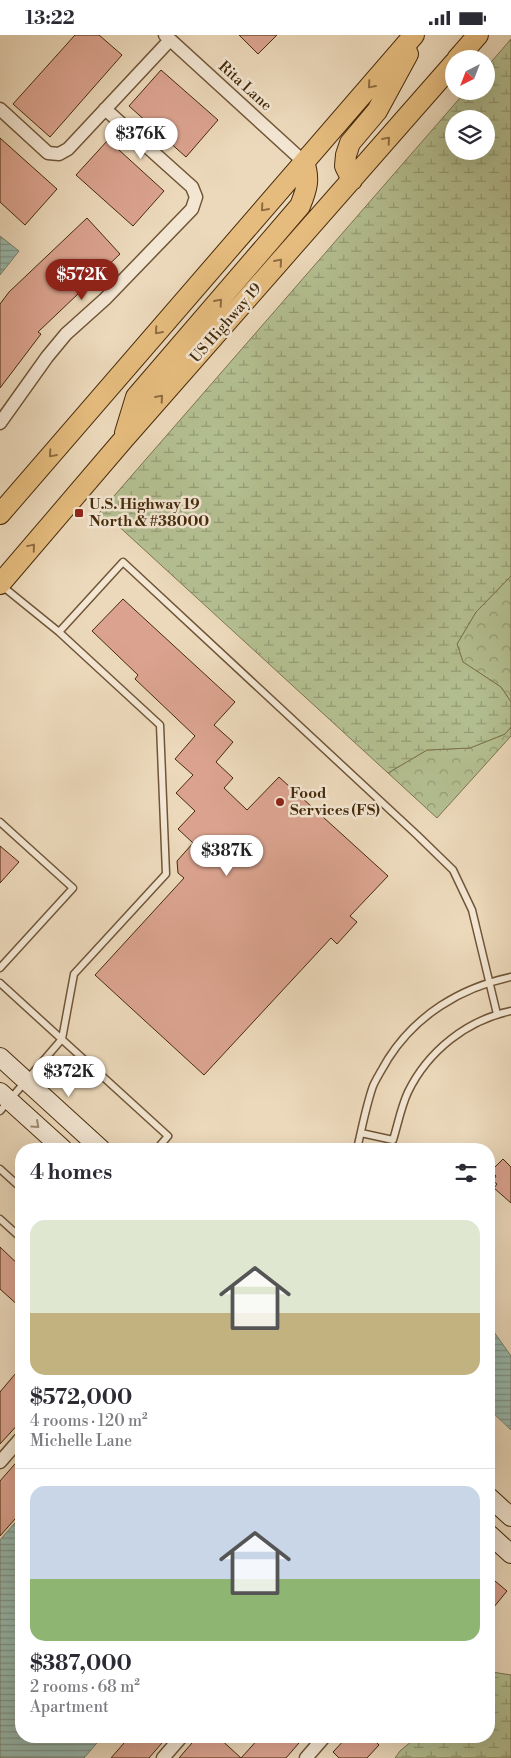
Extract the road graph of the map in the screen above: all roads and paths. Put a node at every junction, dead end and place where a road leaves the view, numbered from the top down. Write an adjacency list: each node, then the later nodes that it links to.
1 (414, 35): 9 (highway, one-way to 9)
2 (418, 35): 10 (highway)
3 (478, 35): 5 (highway)
4 (167, 37): 8 (street); 9 (street, Rita Lane)
5 (466, 50)
6 (445, 73): 10 (highway, US Highway 19, one-way to 6)
7 (0, 109): 8 (street)
8 (105, 109): 11 (street)
9 (304, 162): 12 (highway, one-way to 9); 13 (highway, one-way to 13)
10 (352, 180): 12 (highway, US Highway 19, one-way to 10)
11 (0, 423)
12 (123, 440): 14 (highway, US Highway 19, one-way to 12)
13 (0, 514)
14 (0, 584): 15 (lane)
15 (59, 632): 19 (lane); 23 (lane)
16 (0, 822): 17 (lane)
17 (0, 968)
18 (511, 977): 19 (lane)
19 (490, 982): 22 (lane); 27 (lane)
20 (0, 983): 23 (lane)
21 (511, 1011): 22 (lane)
22 (497, 1014): 27 (lane)
23 (62, 1039): 25 (lane); 30 (lane)
24 (0, 1057): 25 (main road)
25 (27, 1081): 26 (lane); 29 (main road)
26 (3, 1101): 28 (main road, one-way to 28)
27 (361, 1133): 31 (lane)
28 (56, 1143)
29 (94, 1143)
30 (162, 1143)
31 (358, 1143)
32 (0, 1169): 33 (lane)
33 (15, 1183)
34 (0, 1219): 35 (lane)
35 (15, 1233)
36 (15, 1445): 37 (street)
37 (0, 1462)
38 (495, 1502): 39 (main road)
39 (511, 1517)
40 (495, 1539): 41 (main road)
41 (511, 1554)
42 (176, 1743): 44 (street)
43 (319, 1743): 45 (street)
44 (163, 1758)
45 (306, 1758)

